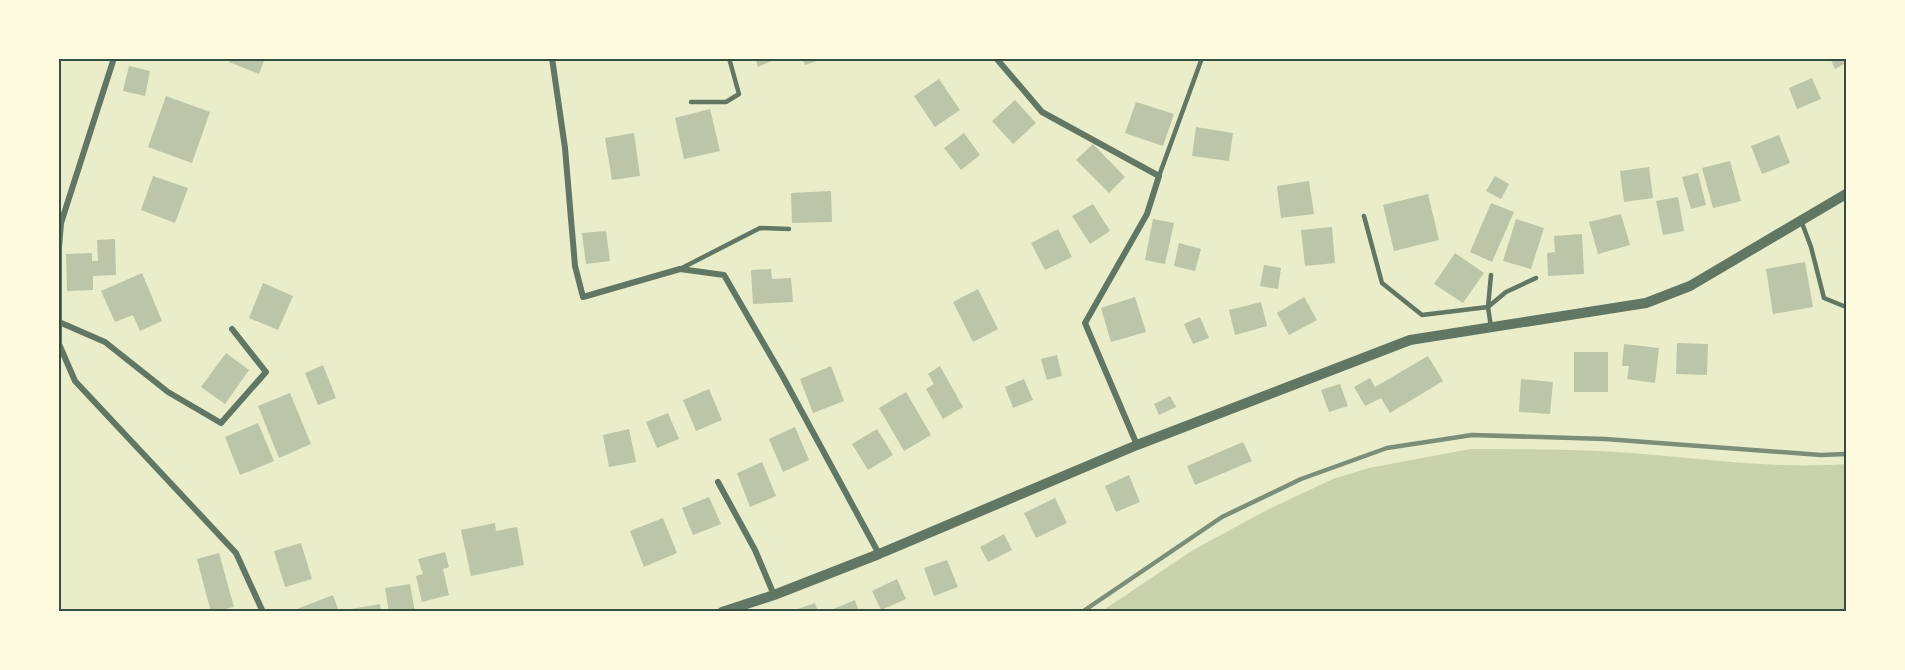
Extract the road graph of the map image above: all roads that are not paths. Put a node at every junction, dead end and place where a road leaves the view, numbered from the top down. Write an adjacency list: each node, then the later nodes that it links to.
1 (114, 58): 12 (street)
2 (552, 58): 13 (street)
3 (729, 58): 6 (lane)
4 (996, 58): 7 (street)
5 (1202, 58): 7 (lane)
6 (691, 102)
7 (1159, 176): 21 (street)
8 (1846, 194): 10 (street)
9 (1364, 216): 16 (lane)
10 (1802, 222): 17 (lane); 19 (street)
11 (789, 230): 13 (lane)
12 (59, 247): 18 (street)
13 (680, 269): 23 (street)
14 (1491, 275): 16 (lane)
15 (1536, 278): 16 (lane)
16 (1488, 307): 19 (lane)
17 (1846, 307)
18 (59, 322): 20 (street); 25 (street)
19 (1491, 327): 21 (street)
20 (232, 329)
21 (1137, 445): 23 (street)
22 (718, 482): 24 (street)
23 (879, 554): 24 (street)
24 (774, 595): 26 (street)
25 (263, 612)
26 (722, 612)

